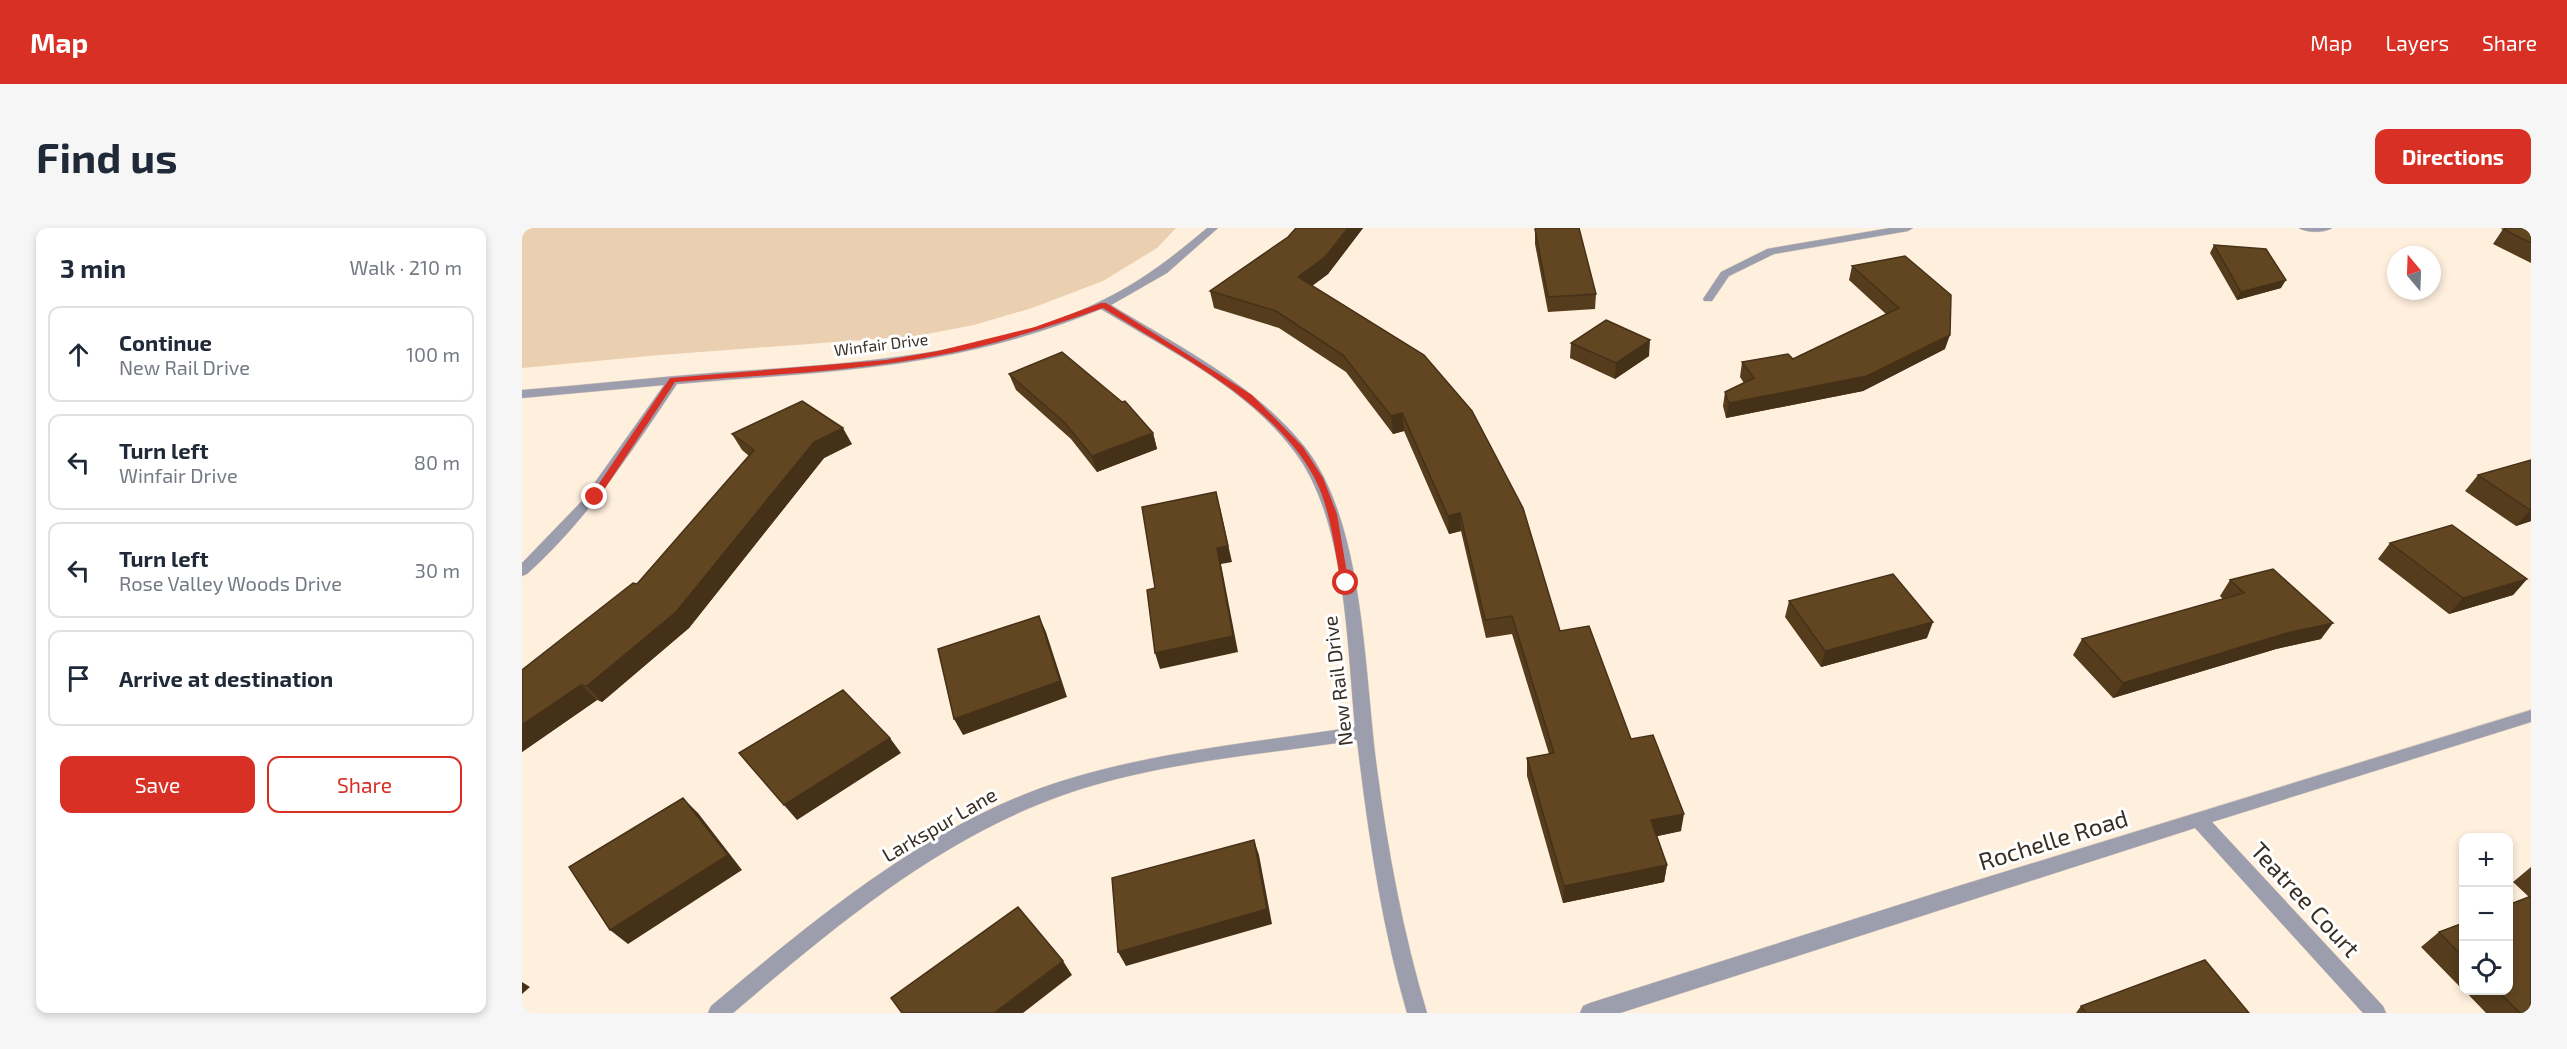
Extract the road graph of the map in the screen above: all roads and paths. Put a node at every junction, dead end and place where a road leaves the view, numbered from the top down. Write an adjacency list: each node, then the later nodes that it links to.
1 (1213, 228): 6 (street, Winfair Drive)
2 (1908, 228): 5 (street)
3 (2304, 228): 4 (street)
4 (2326, 228)
5 (1708, 299)
6 (1103, 305): 7 (street, Winfair Drive); 11 (street, New Rail Drive)
7 (673, 380): 8 (street, Winfair Drive); 9 (street)
8 (522, 394)
9 (522, 571)
10 (2531, 716): 12 (street, Rochelle Road)
11 (1364, 732): 13 (street, Larkspur Lane); 14 (street, New Rail Drive)
12 (2198, 819): 15 (street, Rochelle Road); 16 (street, Teatree Court)
13 (718, 1013)
14 (1417, 1013)
15 (1590, 1013)
16 (2376, 1013)

